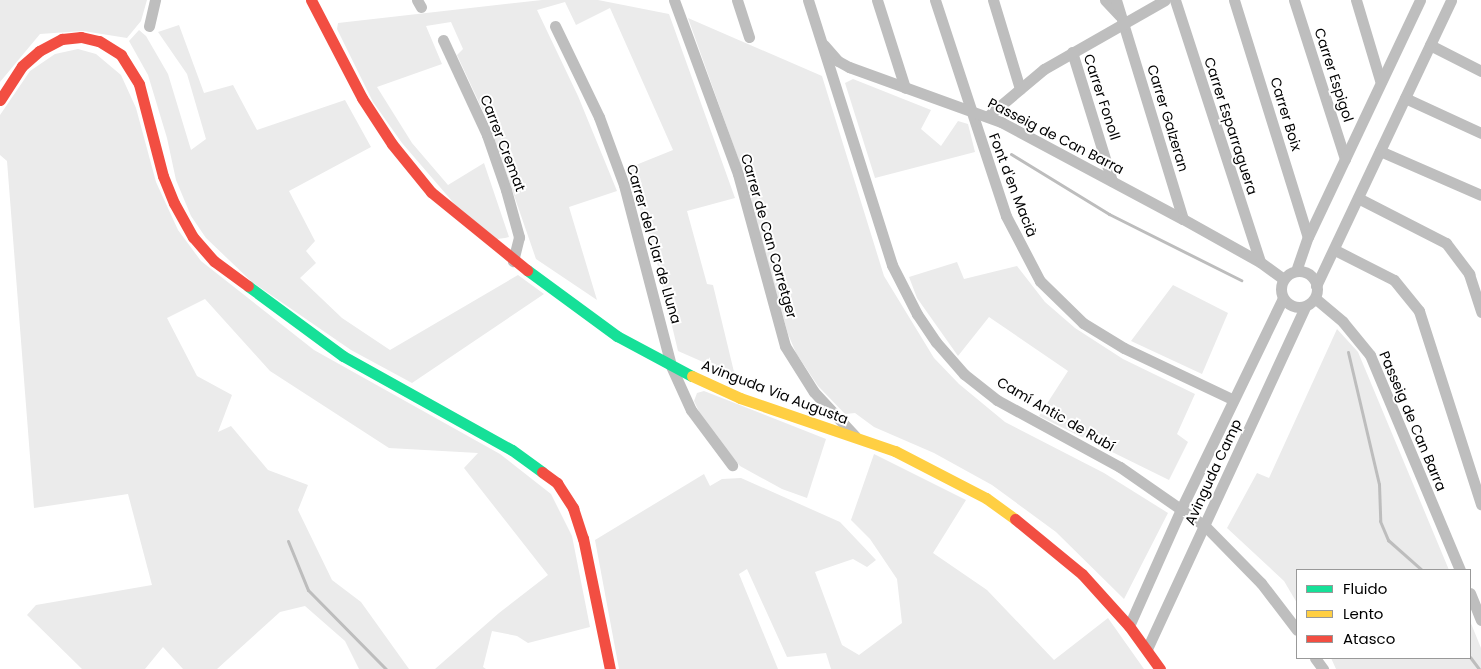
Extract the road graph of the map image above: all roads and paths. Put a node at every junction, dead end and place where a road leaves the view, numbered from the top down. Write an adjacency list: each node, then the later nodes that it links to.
1 (155, 0): 19 (street)
2 (311, 0): 45 (street, Avinguda Via Augusta)
3 (674, 0): 56 (street, Carrer de Can Corretger)
4 (737, 0): 22 (street)
5 (808, 0): 21 (street)
6 (877, 0): 29 (street)
7 (935, 0): 34 (street, Font d'en Macià)
8 (993, 0): 30 (street)
9 (1105, 0): 18 (street, Carrer Galzeran)
10 (1116, 0): 18 (street)
11 (1165, 0): 18 (street)
12 (1175, 0): 46 (street, Carrer Esparraguera)
13 (1234, 0): 43 (street, Carrer Boix)
14 (1294, 0): 38 (street, Carrer Espigol)
15 (1356, 0): 28 (street)
16 (1420, 0): 28 (street)
17 (1451, 0): 24 (street)
18 (1122, 22): 25 (street); 42 (street, Carrer Galzeran)
19 (149, 26)
20 (555, 26): 54 (street, Carrer del Clar de Lluna)
21 (817, 30): 26 (street, Passeig de Can Barra); 31 (street, Camí Antic de Rubí)
22 (749, 37)
23 (442, 40): 45 (street, Carrer Cremat)
24 (1430, 45): 27 (street); 32 (street)
25 (1072, 52): 30 (street); 39 (street, Carrer Fonoll)
26 (859, 70): 29 (street, Passeig de Can Barra); 31 (street)
27 (1481, 72)
28 (1380, 80): 38 (street)
29 (905, 88): 34 (street, Passeig de Can Barra)
30 (1020, 89): 35 (street)
31 (836, 90): 59 (street, Camí Antic de Rubí)
32 (1405, 98): 36 (street); 37 (street)
33 (0, 100): 67 (street)
34 (968, 109): 35 (street, Passeig de Can Barra); 55 (street, Font d'en Macià)
35 (988, 116): 39 (street, Passeig de Can Barra)
36 (1481, 133)
37 (1380, 151): 40 (street); 41 (street)
38 (1345, 159): 43 (street)
39 (1112, 181): 42 (street, Passeig de Can Barra)
40 (1481, 195)
41 (1358, 198): 44 (street); 53 (street)
42 (1183, 219): 46 (street, Passeig de Can Barra)
43 (1308, 237): 47 (street)
44 (1335, 250): 49 (street); 58 (street)
45 (513, 261): 54 (street, Avinguda Via Augusta)
46 (1260, 262): 48 (street, Passeig de Can Barra)
47 (1296, 271): 48 (street); 49 (street)
48 (1283, 279): 50 (street)
49 (1316, 286): 51 (street)
50 (1283, 298): 52 (street); 55 (street, Avinguda Camp)
51 (1316, 298): 52 (street); 61 (street, Passeig de Can Barra)
52 (1304, 307): 60 (street, Avinguda Camp)
53 (1481, 312)
54 (671, 366): 56 (street, Avinguda Via Augusta); 57 (street, Carrer del Clar de Lluna)
55 (1232, 399): 59 (street, Avinguda Camp)
56 (858, 438): 64 (street, Avinguda Via Augusta)
57 (732, 465)
58 (1481, 504)
59 (1181, 509): 60 (street, Camí Antic de Rubí); 64 (street, Avinguda Camp)
60 (1205, 526): 65 (street, Camí Antic de Rubí); 66 (street, Avinguda Camp)
61 (1460, 569)
62 (1471, 595): 63 (street)
63 (1481, 620)
64 (1129, 626): 66 (street, Avinguda Via Augusta)
65 (1296, 629)
66 (1147, 649): 68 (street, Avinguda Via Augusta)
67 (610, 669)
68 (1160, 669)

